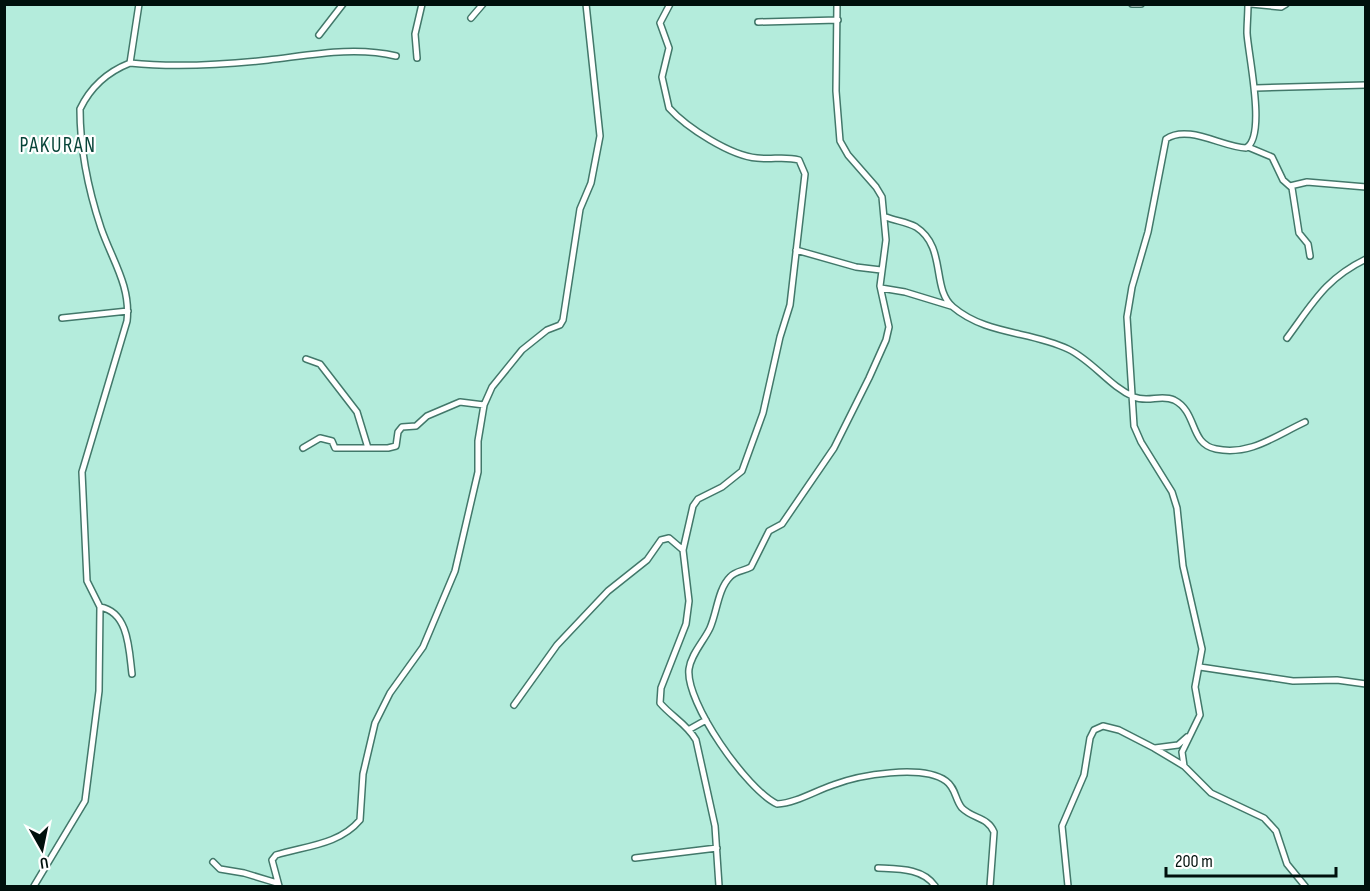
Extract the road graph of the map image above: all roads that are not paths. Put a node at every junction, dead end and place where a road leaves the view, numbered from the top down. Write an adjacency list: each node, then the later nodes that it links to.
1 (139, 4): 18 (street)
2 (343, 4): 15 (street)
3 (422, 4): 17 (street)
4 (483, 4): 12 (street)
5 (586, 4): 36 (street)
6 (670, 4): 25 (street)
7 (837, 4): 13 (street)
8 (1132, 4): 9 (street)
9 (1141, 4)
10 (1249, 4): 11 (street); 20 (street)
11 (1286, 4)
12 (471, 18)
13 (838, 20): 14 (street); 24 (street)
14 (758, 22)
15 (319, 36)
16 (396, 56): 18 (street)
17 (417, 58)
18 (130, 63): 31 (street)
19 (1365, 85): 20 (street)
20 (1256, 88): 21 (street)
21 (1248, 147): 22 (street); 35 (street)
22 (1290, 186): 23 (street); 26 (street)
23 (1365, 187)
24 (886, 217): 28 (street); 30 (street)
25 (796, 250): 28 (street); 40 (street)
26 (1310, 256)
27 (1365, 260): 33 (street)
28 (881, 270): 29 (street)
29 (881, 288): 30 (street); 47 (street)
30 (951, 306): 35 (street)
31 (128, 311): 32 (street); 41 (street)
32 (62, 318)
33 (1287, 338)
34 (306, 359): 39 (street)
35 (1131, 395): 37 (street); 42 (street)
36 (484, 405): 39 (street); 56 (street)
37 (1305, 422)
38 (303, 448): 39 (street)
39 (368, 448)
40 (683, 550): 46 (street); 48 (street)
41 (100, 607): 43 (street); 57 (street)
42 (1200, 667): 44 (street); 49 (street)
43 (132, 674)
44 (1365, 684): 45 (street)
45 (1365, 692)
46 (514, 705)
47 (706, 720): 48 (street); 60 (street)
48 (690, 729): 52 (street)
49 (1192, 731): 50 (street); 51 (street)
50 (1154, 748): 51 (street); 61 (street)
51 (1184, 766): 62 (street)
52 (717, 848): 53 (street); 58 (street)
53 (635, 858)
54 (213, 862): 56 (street)
55 (878, 868): 59 (street)
56 (278, 885)
57 (34, 886)
58 (719, 886)
59 (935, 886)
60 (990, 886)
61 (1068, 886)
62 (1305, 886)

